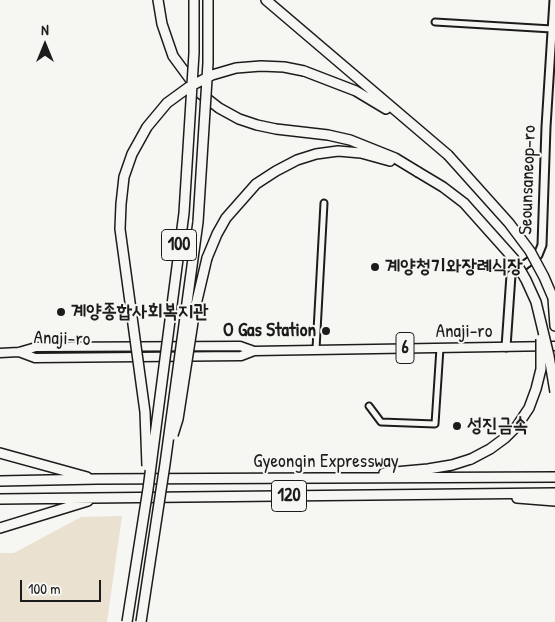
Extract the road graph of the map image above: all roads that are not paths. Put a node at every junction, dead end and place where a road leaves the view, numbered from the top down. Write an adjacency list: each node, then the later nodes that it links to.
1 (158, 0): 9 (highway)
2 (194, 0): 27 (highway, 100, bridge)
3 (208, 0): 22 (highway, 100, bridge)
4 (266, 0): 8 (highway)
5 (554, 0): 7 (street, Seounsaneop-ro)
6 (435, 22): 7 (street)
7 (552, 29): 16 (street, Seounsaneop-ro)
8 (448, 155): 11 (highway, bridge); 27 (highway, bridge)
9 (418, 172): 12 (highway, bridge); 22 (highway, bridge)
10 (324, 202): 17 (street)
11 (554, 301): 13 (highway)
12 (542, 322): 19 (highway, bridge); 24 (highway, bridge)
13 (555, 326)
14 (555, 346): 16 (main road, Anaji-ro / 6)
15 (440, 348): 16 (main road, Anaji-ro / 6); 17 (main road, Anaji-ro / 6); 20 (street)
16 (506, 348)
17 (316, 349): 18 (main road, Anaji-ro / 6)
18 (0, 353)
19 (555, 392)
20 (369, 406)
21 (0, 453): 25 (highway, Gyeongin Expressway / 120)
22 (165, 464): 35 (highway, 100, bridge)
23 (555, 477): 24 (highway, Gyeongin Expressway / 120)
24 (360, 478): 25 (highway, Gyeongin Expressway / 120)
25 (97, 479): 26 (highway, Gyeongin Expressway / 120)
26 (0, 482)
27 (148, 489): 34 (highway, 100, bridge)
28 (555, 493): 29 (highway, Gyeongin Expressway / 120)
29 (480, 494): 31 (highway, Gyeongin Expressway / 120); 32 (highway)
30 (0, 499): 31 (highway, Gyeongin Expressway / 120)
31 (98, 499): 33 (highway, Gyeongin Expressway / 120)
32 (555, 501)
33 (0, 528)
34 (127, 622)
35 (141, 622)

